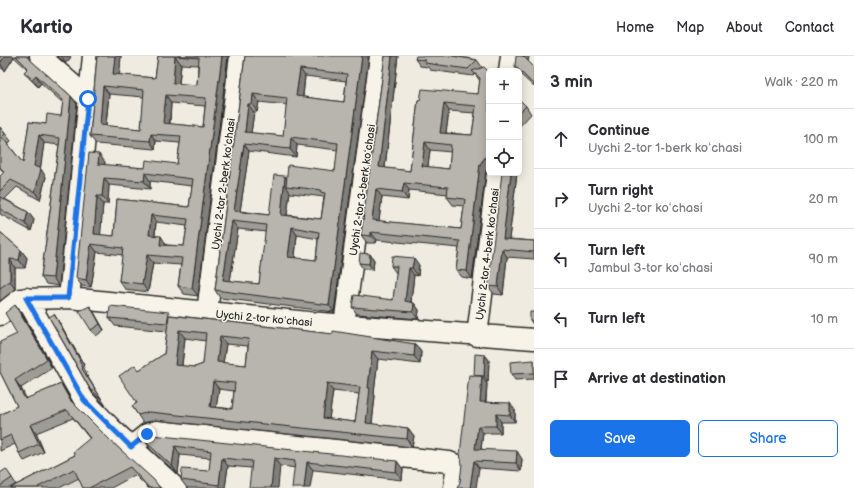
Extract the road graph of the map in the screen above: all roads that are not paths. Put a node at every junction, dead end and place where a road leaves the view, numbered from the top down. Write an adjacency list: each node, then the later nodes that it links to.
1 (40, 56): 5 (street)
2 (93, 56): 5 (street)
3 (240, 56): 9 (street, Uychi 2-tor 2-berk koʻchasi)
4 (380, 56): 11 (street, Uychi 2-tor 3-berk koʻchasi)
5 (88, 99): 8 (street)
6 (497, 176): 12 (street, Uychi 2-tor 4-berk koʻchasi)
7 (26, 298): 8 (street, Uychi 2-tor koʻchasi); 10 (street, Uychi 2-tor koʻchasi); 14 (street)
8 (68, 298): 9 (street, Uychi 2-tor koʻchasi)
9 (206, 312): 11 (street, Uychi 2-tor koʻchasi)
10 (0, 315)
11 (344, 325): 12 (street, Uychi 2-tor koʻchasi)
12 (477, 336): 13 (street, Uychi 2-tor koʻchasi)
13 (534, 339)
14 (131, 447): 15 (street); 16 (street)
15 (176, 488)
16 (454, 488)

